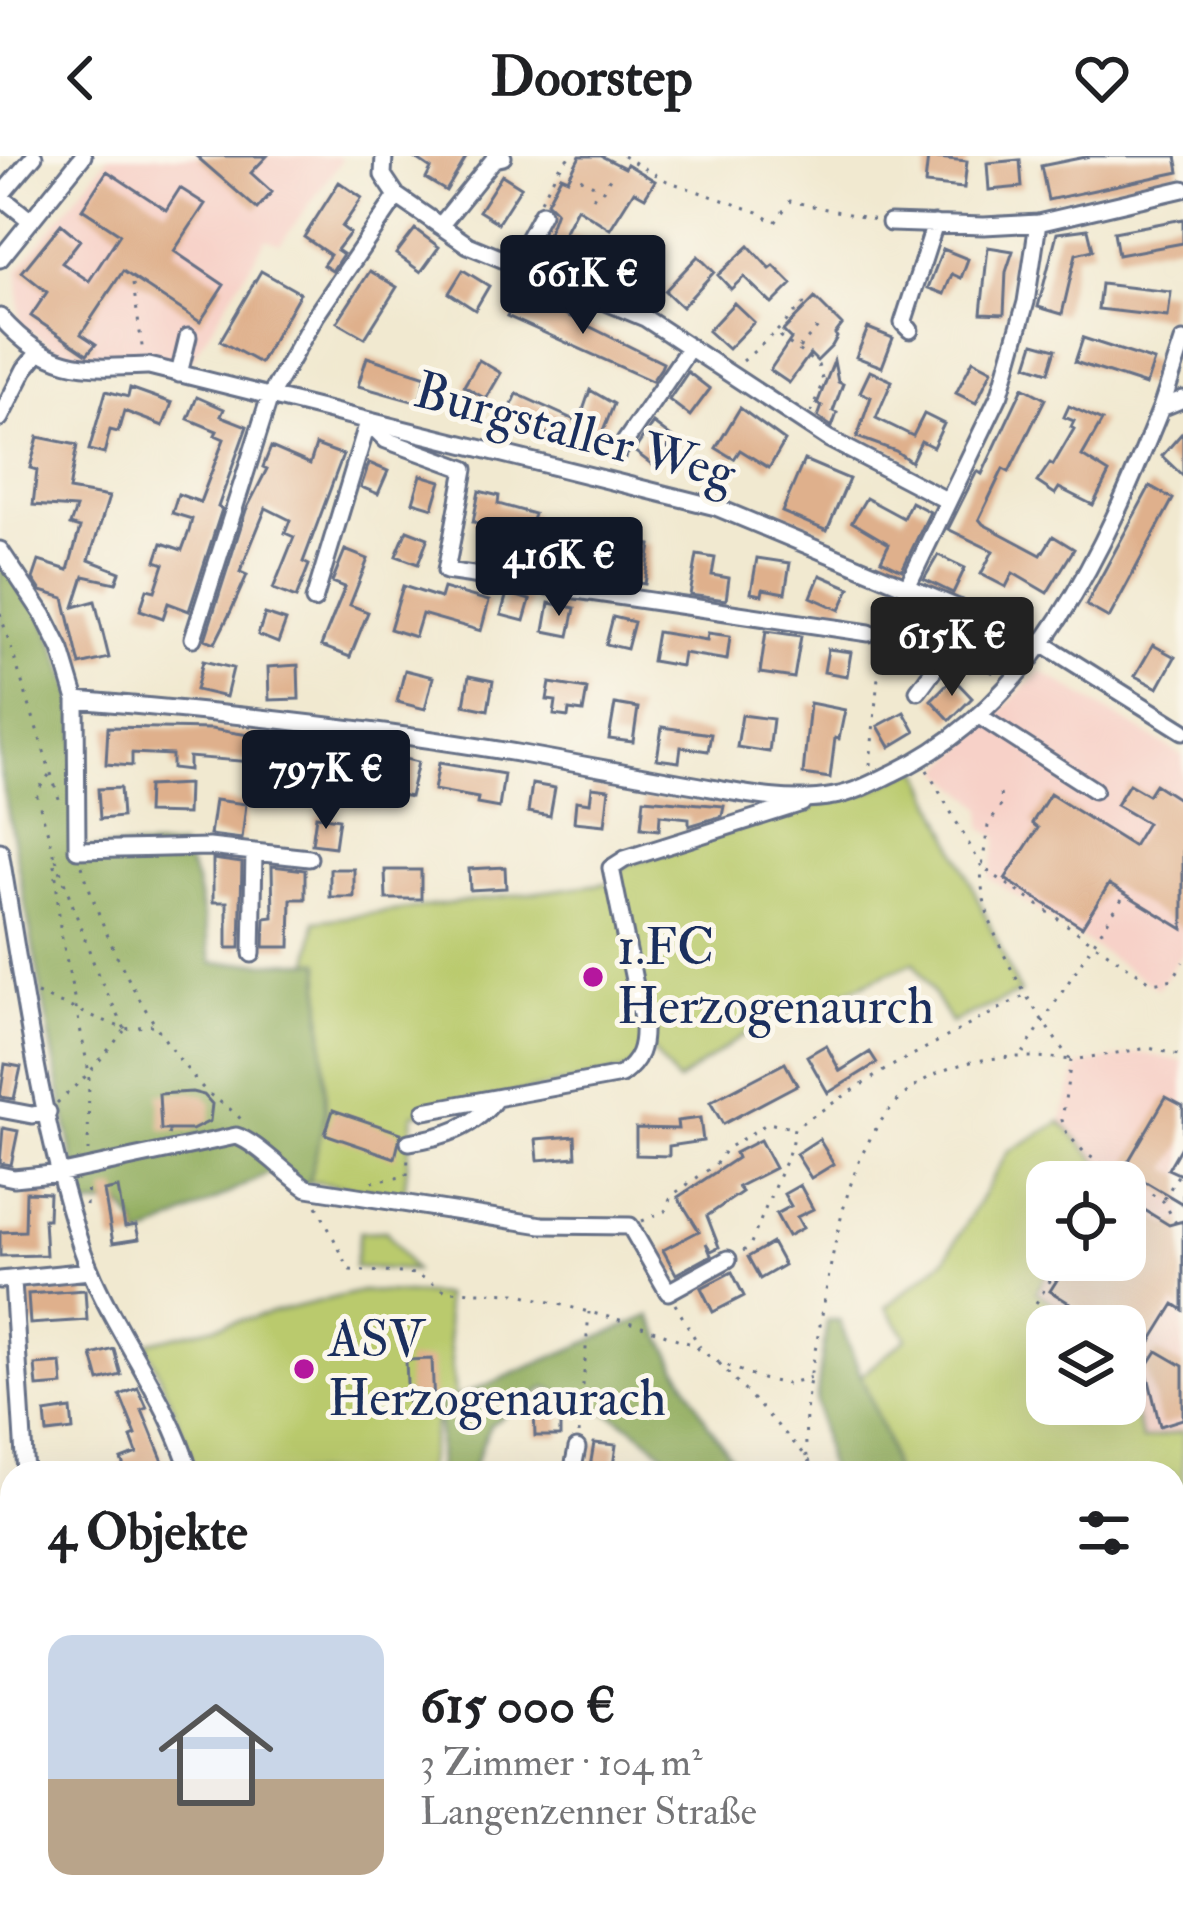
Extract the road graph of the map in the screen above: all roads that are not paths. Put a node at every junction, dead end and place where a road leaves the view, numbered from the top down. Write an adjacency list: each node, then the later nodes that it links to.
1 (34, 156): 6 (street)
2 (83, 156): 9 (street)
3 (384, 156): 7 (street)
4 (503, 157): 13 (street)
5 (1183, 189): 11 (street)
6 (0, 196): 9 (street)
7 (397, 196): 13 (street); 23 (street)
8 (542, 213): 15 (street)
9 (31, 221): 14 (street)
10 (890, 223): 12 (street)
11 (1038, 223): 12 (street); 29 (street)
12 (935, 224): 17 (street)
13 (440, 226): 15 (street)
14 (0, 260)
15 (517, 268): 20 (street)
16 (0, 317): 21 (street, Burgstaller Weg)
17 (910, 330)
18 (188, 337): 22 (street)
19 (1183, 341): 25 (street)
20 (690, 346): 28 (street); 29 (street)
21 (39, 352): 22 (street, Burgstaller Weg); 26 (street)
22 (179, 374): 23 (street, Burgstaller Weg)
23 (270, 396): 27 (street, Burgstaller Weg); 35 (street)
24 (1183, 399): 25 (street)
25 (1161, 408): 36 (street)
26 (0, 418)
27 (368, 422): 31 (street, Burgstaller Weg); 32 (street, Burgstaller Weg); 34 (street)
28 (616, 455)
29 (946, 500): 31 (street)
30 (0, 550): 38 (street)
31 (908, 587): 33 (street, Burgstaller Weg)
32 (314, 600)
33 (959, 608): 36 (street, Burgstaller Weg); 37 (street)
34 (869, 633)
35 (193, 638)
36 (1042, 643): 39 (street); 40 (street, Burgstaller Weg)
37 (918, 691)
38 (76, 700): 42 (street); 44 (street)
39 (979, 716): 41 (street); 42 (street)
40 (1181, 725)
41 (1094, 790)
42 (815, 798): 48 (street)
43 (0, 851): 46 (street)
44 (254, 852): 45 (street); 47 (street)
45 (309, 858)
46 (8, 946): 51 (street)
47 (252, 954)
48 (496, 1098): 50 (street); 52 (street)
49 (0, 1109): 51 (street)
50 (425, 1111)
51 (48, 1112): 53 (street)
52 (409, 1142)
53 (62, 1173): 54 (street); 55 (street); 56 (street)
54 (0, 1175)
55 (728, 1259)
56 (90, 1271): 57 (street); 60 (street)
57 (6, 1280): 59 (street)
58 (578, 1448): 61 (street)
59 (24, 1461)
60 (186, 1461)
61 (575, 1461)

